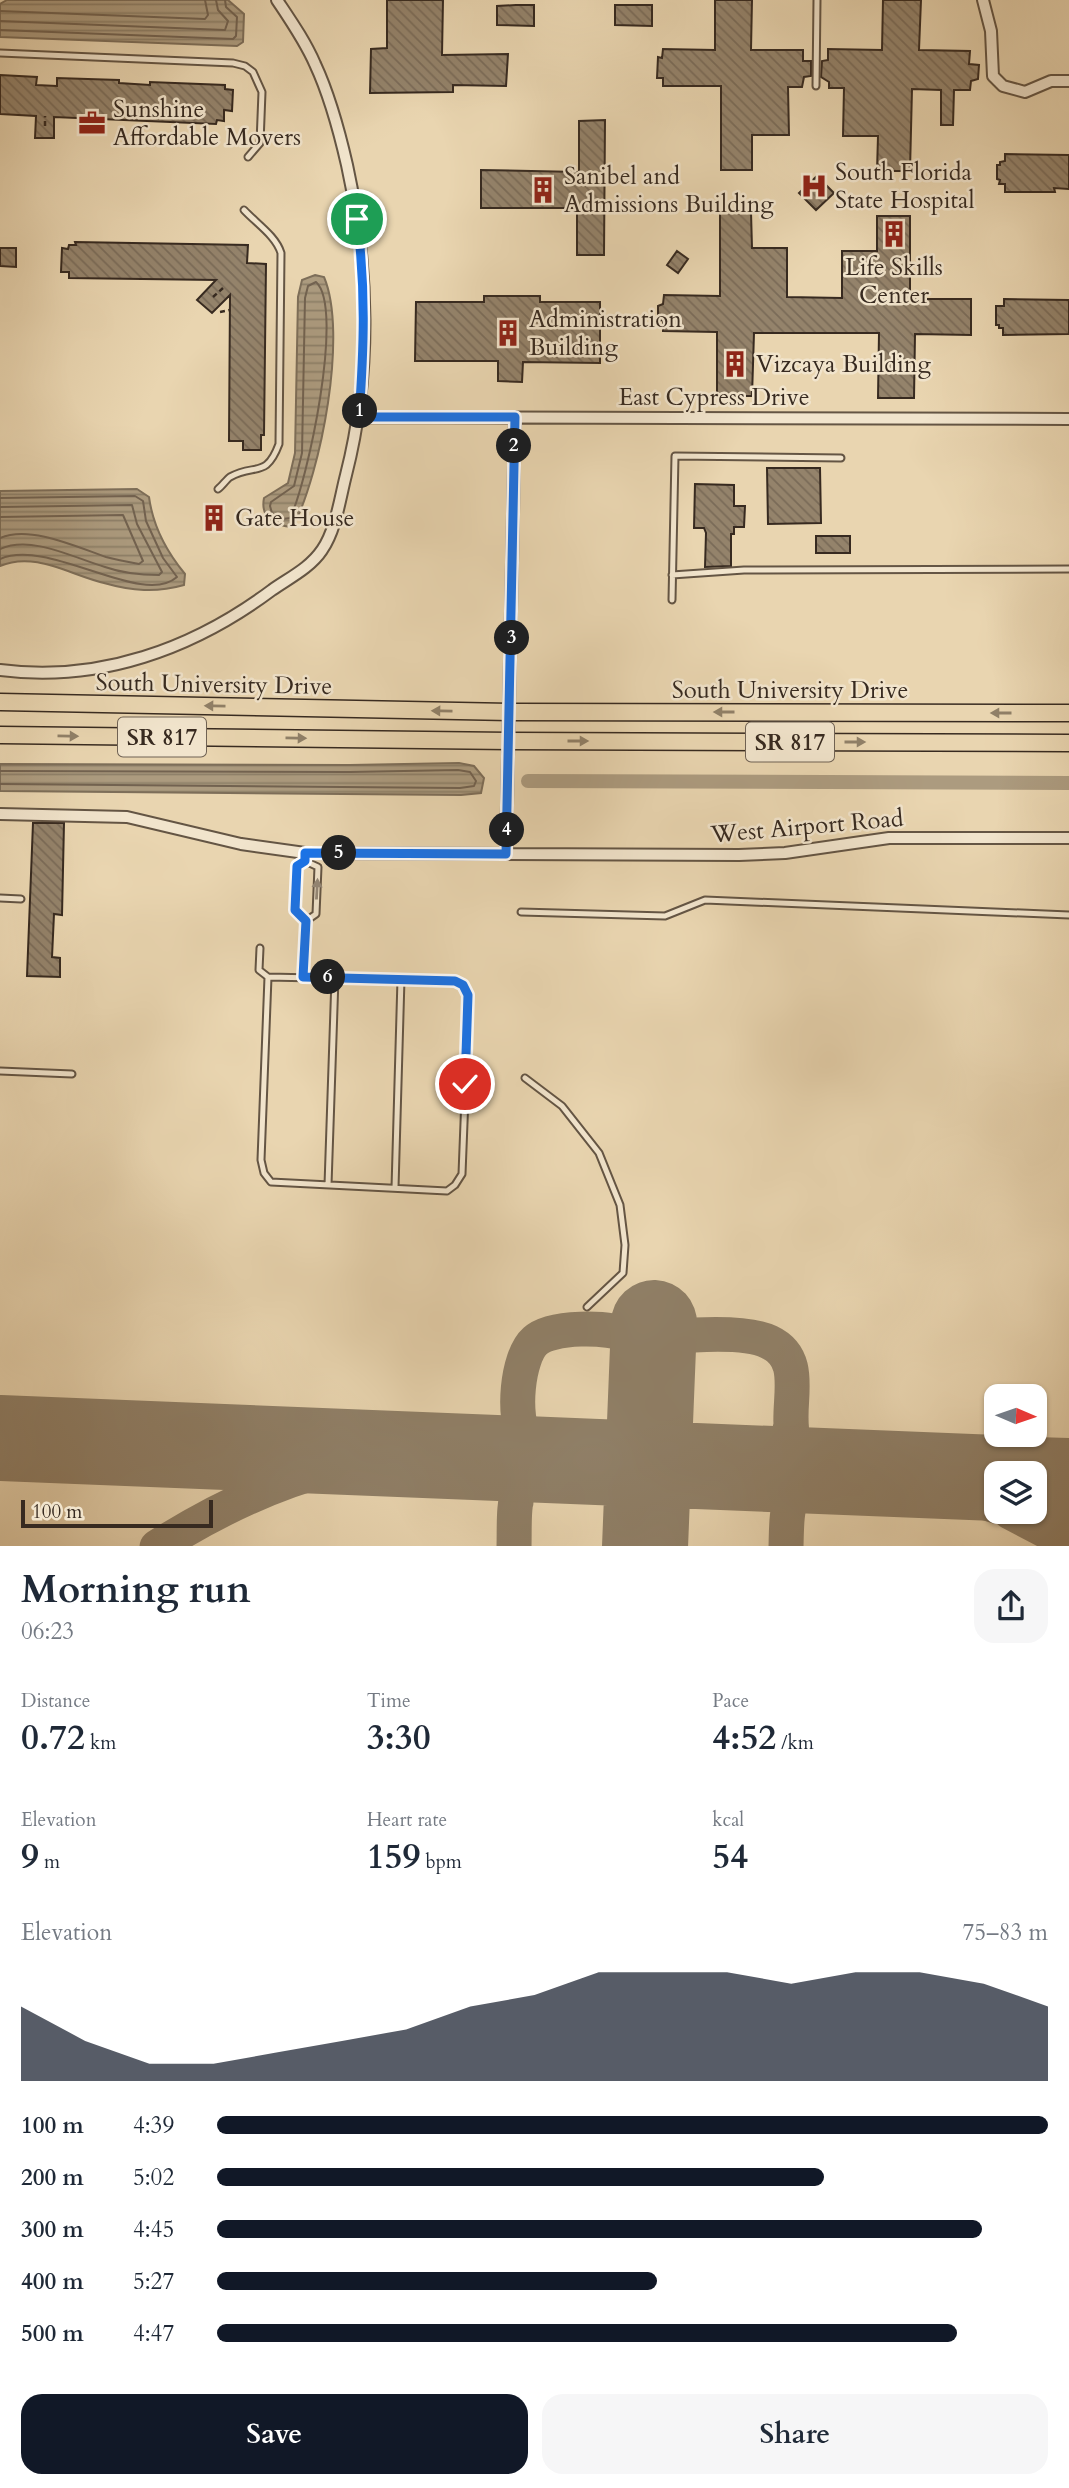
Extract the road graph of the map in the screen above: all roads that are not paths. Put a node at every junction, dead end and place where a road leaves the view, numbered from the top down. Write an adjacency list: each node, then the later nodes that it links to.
1 (277, 0): 9 (street)
2 (817, 0): 6 (lane)
3 (983, 0): 5 (street)
4 (0, 53): 7 (lane)
5 (1069, 81)
6 (817, 86)
7 (248, 157)
8 (244, 210): 13 (lane)
9 (359, 417): 10 (street, East Cypress Drive); 17 (street)
10 (515, 417): 11 (street, East Cypress Drive); 19 (street)
11 (1069, 419)
12 (841, 458): 15 (lane)
13 (218, 489)
14 (1069, 569): 15 (lane)
15 (672, 575): 16 (lane)
16 (672, 600)
17 (0, 670)
18 (0, 702): 19 (main road, South University Drive / SR 817, one-way to 18)
19 (510, 712): 20 (main road, South University Drive / SR 817, one-way to 19); 22 (street)
20 (1069, 713)
21 (0, 735): 22 (main road, South University Drive / SR 817, one-way to 22)
22 (510, 741): 23 (main road, South University Drive / SR 817, one-way to 23); 26 (street)
23 (1069, 743)
24 (0, 814): 27 (street, West Airport Road)
25 (1069, 838): 26 (street, West Airport Road)
26 (506, 854): 27 (street, West Airport Road)
27 (305, 857): 32 (lane); 32 (lane, one-way to 27)
28 (0, 898): 29 (lane)
29 (21, 899)
30 (521, 912): 31 (lane)
31 (1069, 915)
32 (306, 921): 35 (lane)
33 (260, 948): 34 (lane)
34 (268, 976): 35 (lane); 41 (lane)
35 (303, 977): 36 (lane)
36 (335, 978): 37 (lane); 41 (lane)
37 (401, 979): 42 (lane); 42 (lane)
38 (0, 1071): 39 (lane)
39 (72, 1074)
40 (525, 1078): 43 (lane)
41 (328, 1185): 42 (lane)
42 (395, 1188)
43 (587, 1307)

